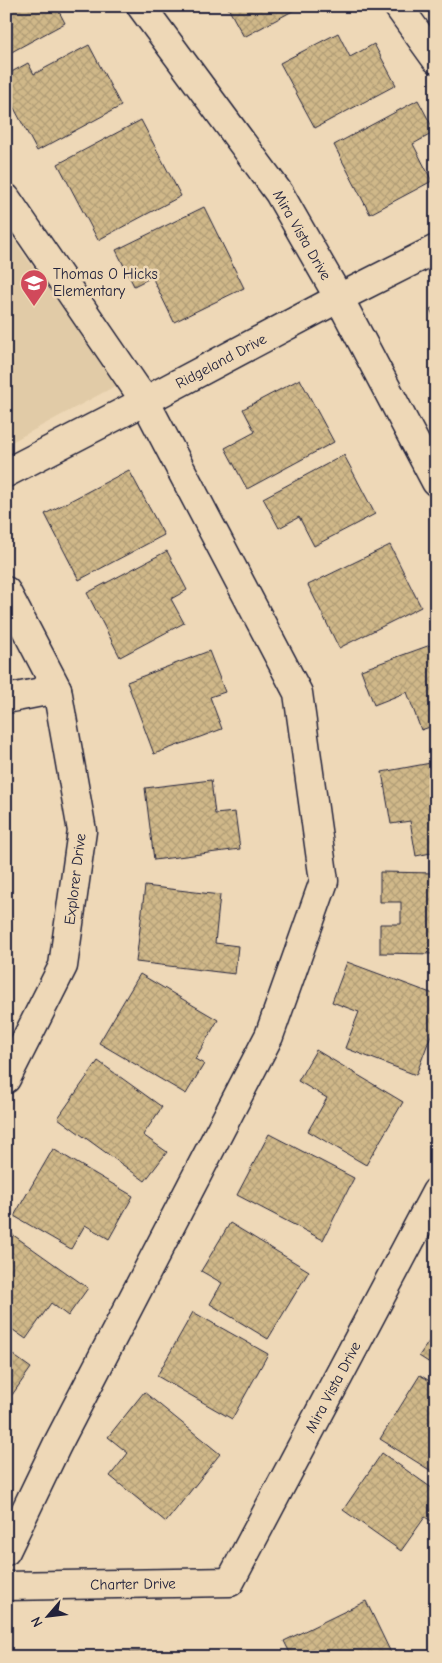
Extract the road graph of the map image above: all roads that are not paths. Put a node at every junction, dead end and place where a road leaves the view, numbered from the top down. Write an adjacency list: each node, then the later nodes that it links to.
1 (141, 6): 6 (street, Mira Vista Drive)
2 (398, 6): 3 (street)
3 (436, 59)
4 (6, 198): 7 (street)
5 (436, 249): 6 (street, Ridgeland Drive)
6 (339, 298): 7 (street, Ridgeland Drive); 9 (street, Mira Vista Drive)
7 (145, 401): 8 (street, Ridgeland Drive); 15 (street)
8 (6, 473)
9 (436, 482)
10 (6, 591): 11 (street, Explorer Drive)
11 (57, 688): 12 (street); 13 (street, Explorer Drive)
12 (6, 699)
13 (6, 1079)
14 (436, 1192): 16 (street, Mira Vista Drive)
15 (6, 1551)
16 (230, 1582): 17 (street, Charter Drive)
17 (6, 1586)

